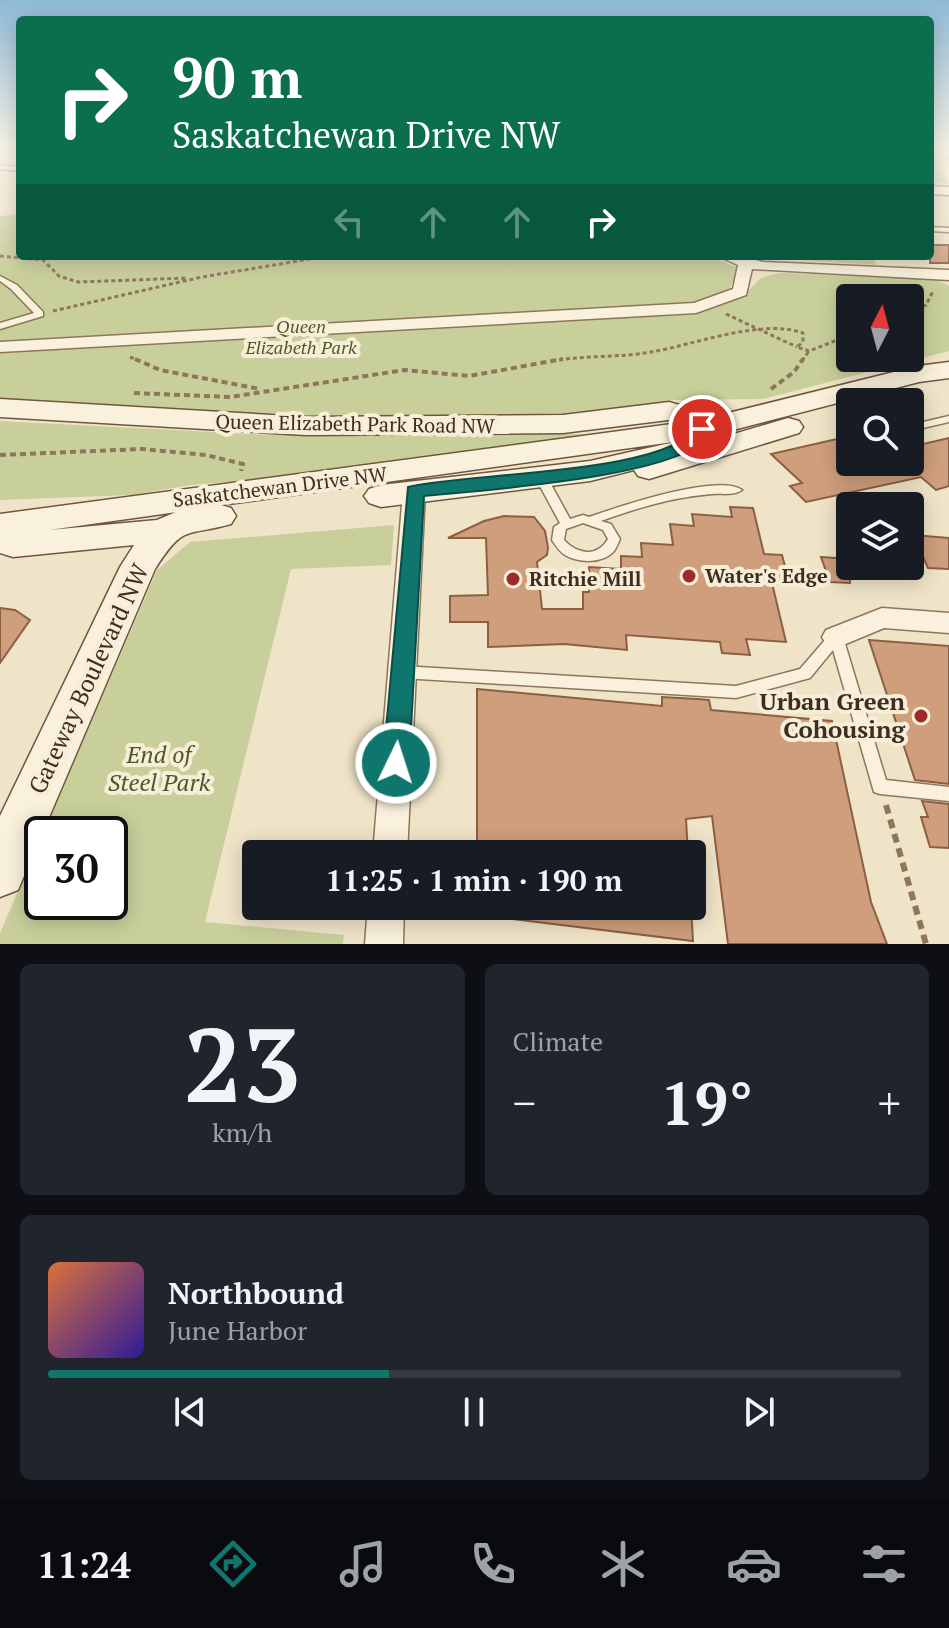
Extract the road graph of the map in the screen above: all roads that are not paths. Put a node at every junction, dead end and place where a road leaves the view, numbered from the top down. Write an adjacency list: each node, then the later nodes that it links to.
1 (738, 260): 2 (street)
2 (754, 265): 3 (street); 6 (street)
3 (949, 275)
4 (0, 278): 5 (lane)
5 (0, 326)
6 (0, 347)
7 (949, 370): 10 (main road, Saskatchewan Drive NW)
8 (949, 379): 9 (main road, Saskatchewan Drive NW)
9 (918, 388)
10 (779, 400): 12 (main road, Queen Elizabeth Park Road NW); 16 (main road, Saskatchewan Drive NW)
11 (0, 408): 12 (main road, Queen Elizabeth Park Road NW)
12 (669, 411): 16 (main road)
13 (836, 413): 17 (main road, Saskatchewan Drive NW)
14 (949, 419): 15 (lane)
15 (924, 425)
16 (702, 429): 17 (main road, Saskatchewan Drive NW); 22 (main road, Saskatchewan Drive NW)
17 (590, 471): 18 (main road, Saskatchewan Drive NW)
18 (541, 477): 20 (main road, Saskatchewan Drive NW); 23 (lane)
19 (736, 490): 21 (lane)
20 (414, 492): 25 (main road, Saskatchewan Drive NW); 29 (street)
21 (592, 520): 23 (lane); 23 (lane)
22 (40, 521): 24 (main road, Saskatchewan Drive NW); 25 (main road)
23 (566, 523)
24 (0, 525)
25 (162, 531): 26 (main road, Saskatchewan Drive NW); 32 (main road, Gateway Boulevard NW)
26 (0, 546)
27 (949, 623): 28 (street)
28 (836, 637): 29 (lane); 30 (lane)
29 (402, 672): 31 (street)
30 (949, 794)
31 (391, 840)
32 (0, 872)
33 (385, 920): 34 (street)
34 (384, 944)

